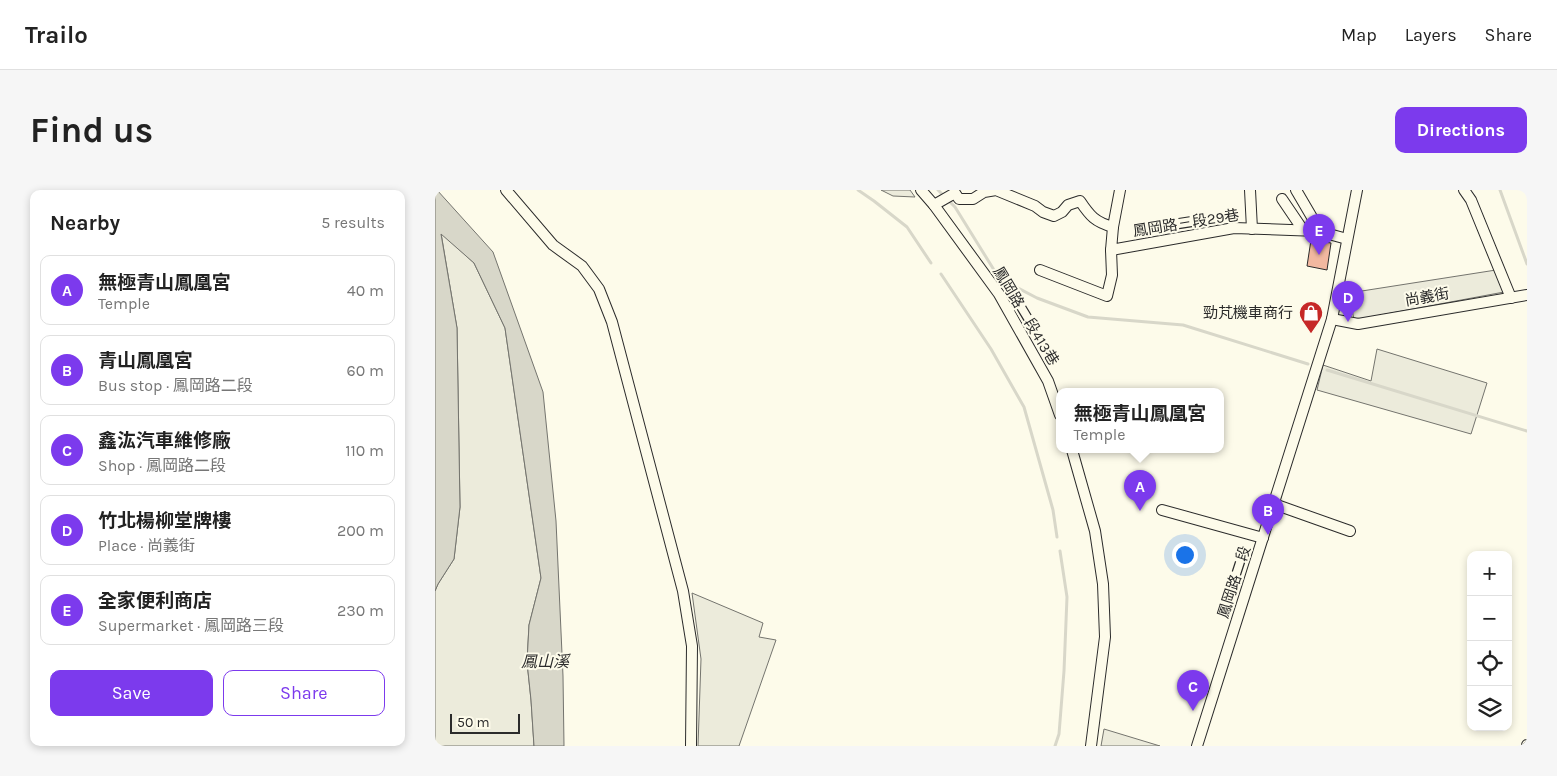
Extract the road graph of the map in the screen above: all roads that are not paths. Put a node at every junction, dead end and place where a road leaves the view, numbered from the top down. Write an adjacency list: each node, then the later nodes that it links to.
1 (506, 190): 27 (street)
2 (921, 190): 10 (street, 鳳岡路二段413巷)
3 (1120, 190): 11 (street, 鳳岡路三段29巷)
4 (1250, 190): 12 (street)
5 (1296, 190): 14 (street)
6 (1357, 190): 15 (street, 鳳岡路二段)
7 (1464, 190): 19 (street)
8 (955, 191): 10 (street); 11 (street)
9 (1282, 199): 13 (street)
10 (934, 205): 21 (street, 鳳岡路二段413巷)
11 (1113, 226): 16 (street, 鳳岡路三段29巷)
12 (1253, 228): 13 (street, 鳳岡路三段29巷); 16 (street, 鳳岡路三段29巷)
13 (1303, 230): 14 (street, 鳳岡路三段29巷)
14 (1320, 231): 15 (street, 鳳岡路三段29巷)
15 (1347, 238): 20 (street, 鳳岡路二段)
16 (1111, 250): 17 (street)
17 (1040, 270)
18 (1527, 295): 19 (street, 尚義街)
19 (1511, 298): 20 (street, 尚義街)
20 (1332, 319): 23 (street, 鳳岡路二段)
21 (1056, 404)
22 (1073, 453): 28 (street)
23 (1274, 504): 25 (street); 26 (street, 鳳岡路二段)
24 (1162, 510): 26 (street)
25 (1350, 531)
26 (1263, 538): 29 (street, 鳳岡路二段)
27 (691, 746)
28 (1091, 746)
29 (1197, 746)

